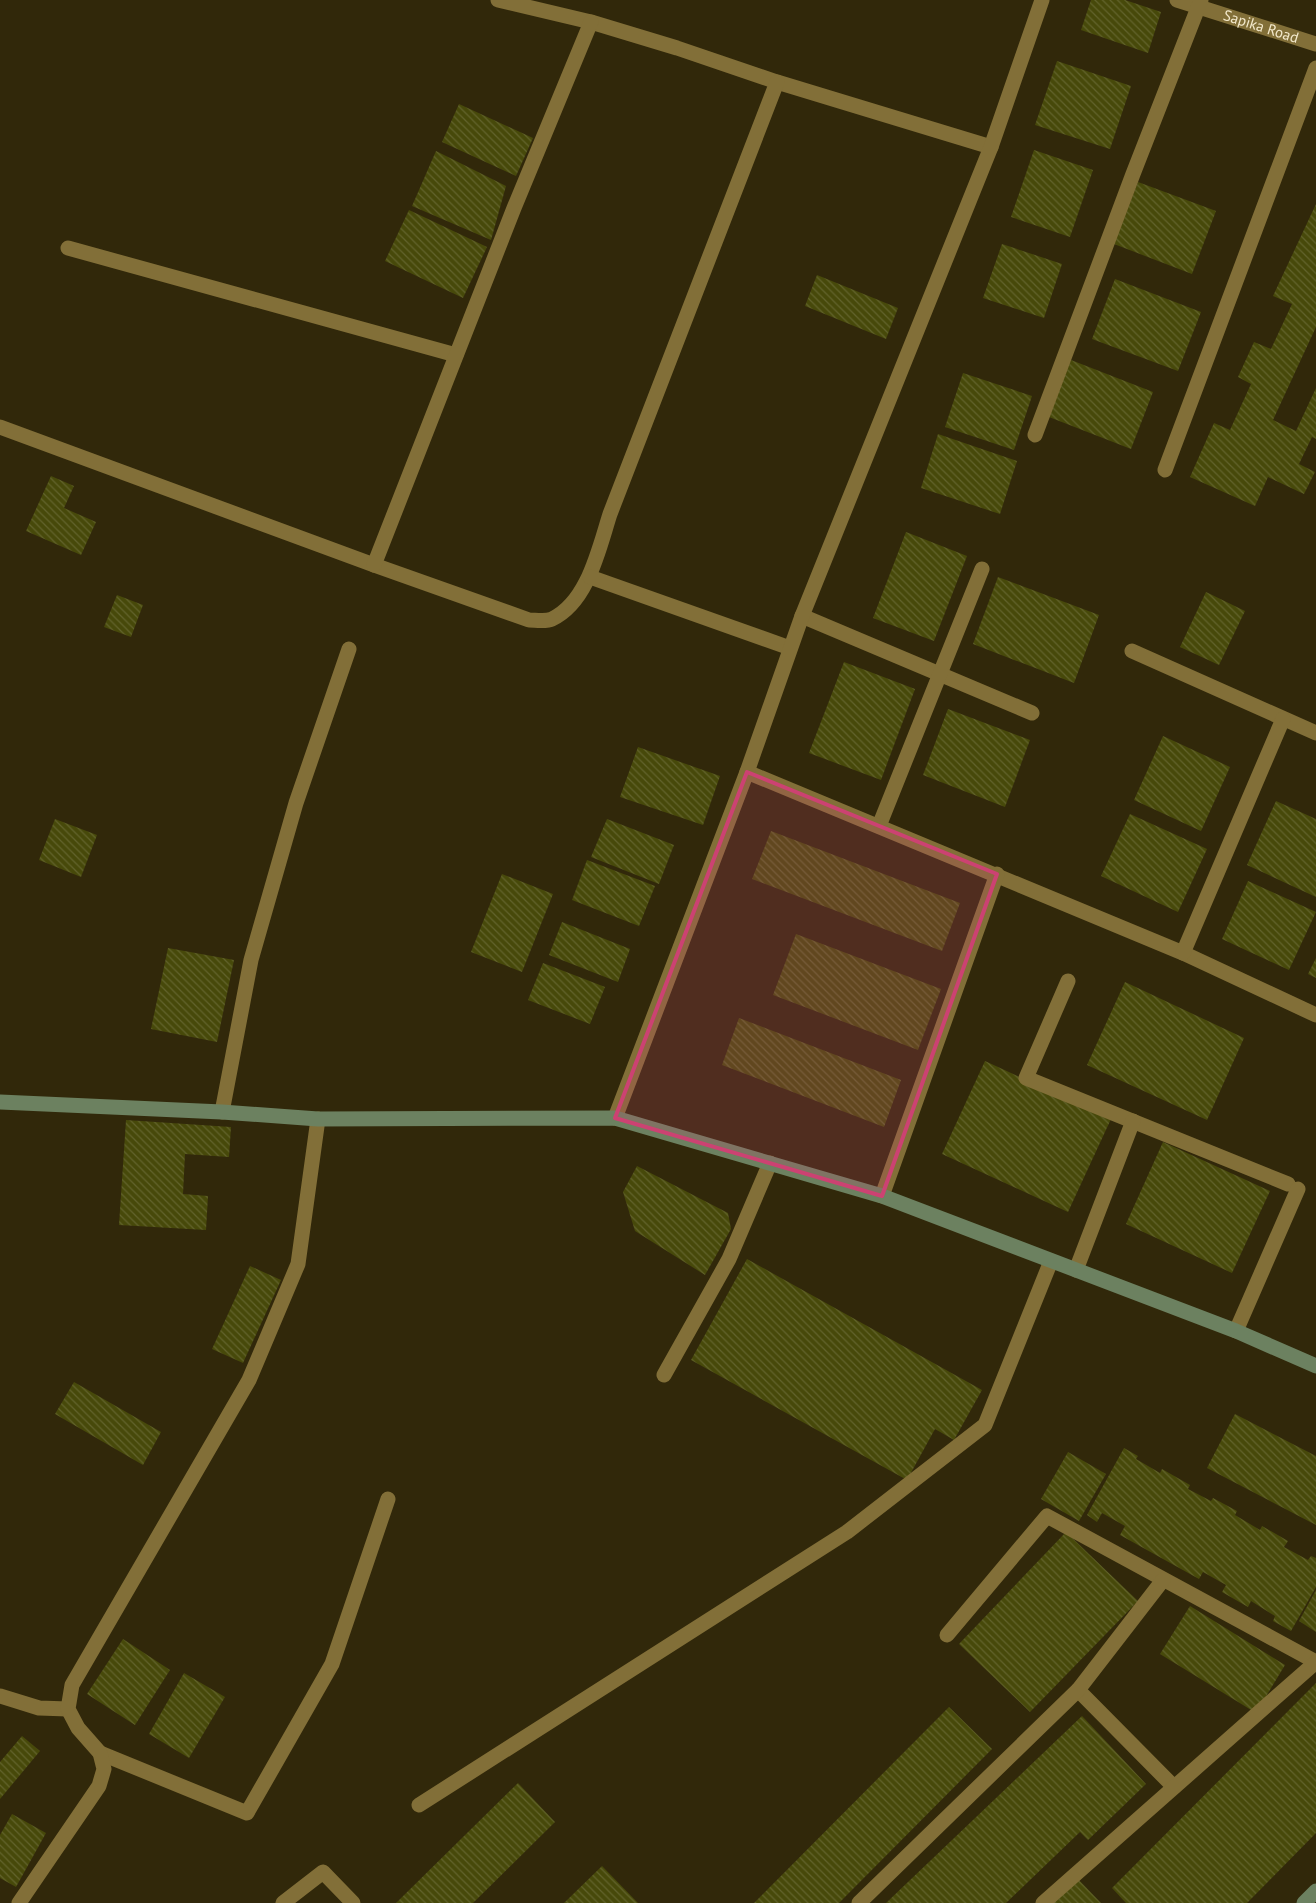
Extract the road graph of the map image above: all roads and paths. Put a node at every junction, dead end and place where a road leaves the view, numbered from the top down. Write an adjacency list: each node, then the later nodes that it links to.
1 (498, 0): 5 (street)
2 (1042, 0): 9 (street)
3 (1177, 0): 4 (street, Sapika Road)
4 (1200, 4): 6 (street, Sapika Road); 13 (street)
5 (591, 22): 8 (street); 11 (street)
6 (1316, 44)
7 (1316, 68): 14 (street)
8 (778, 82): 9 (street); 17 (street)
9 (991, 147): 18 (street)
10 (68, 248): 11 (street)
11 (456, 355): 15 (street)
12 (0, 428): 15 (street)
13 (1035, 435)
14 (1165, 470)
15 (374, 565): 17 (street)
16 (982, 569): 22 (street)
17 (590, 577): 19 (street)
18 (802, 616): 19 (street); 22 (street)
19 (790, 648): 26 (street)
20 (349, 649): 33 (street)
21 (1132, 651): 24 (street)
22 (940, 674): 23 (street); 27 (street)
23 (1032, 713)
24 (1282, 719): 25 (street); 29 (street)
25 (1316, 733)
26 (747, 772): 27 (street); 34 (street)
27 (879, 826): 28 (street)
28 (997, 874): 29 (street); 38 (street)
29 (1183, 953): 31 (street)
30 (1068, 981): 36 (street)
31 (1316, 1015)
32 (0, 1102): 33 (street)
33 (222, 1112): 35 (street)
34 (615, 1118): 35 (street); 37 (street)
35 (318, 1120): 50 (street)
36 (1133, 1121): 40 (street); 41 (street)
37 (770, 1163): 38 (street); 43 (street)
38 (882, 1196): 39 (street)
39 (1051, 1260): 40 (street); 53 (street)
40 (1076, 1270): 41 (street)
41 (1236, 1331): 42 (street)
42 (1316, 1366)
43 (664, 1375)
44 (388, 1500): 51 (street)
45 (1164, 1580): 46 (street); 47 (street); 48 (street)
46 (947, 1636)
47 (1316, 1662): 52 (street)
48 (1078, 1690): 52 (street); 58 (street)
49 (0, 1696): 50 (street)
50 (68, 1709): 51 (street)
51 (100, 1753): 55 (street)
52 (1174, 1787): 59 (street)
53 (419, 1805)
54 (1316, 1891): 60 (street)
55 (19, 1903)
56 (283, 1903): 57 (street)
57 (353, 1903)
58 (859, 1903)
59 (1043, 1903)
60 (1304, 1903)

